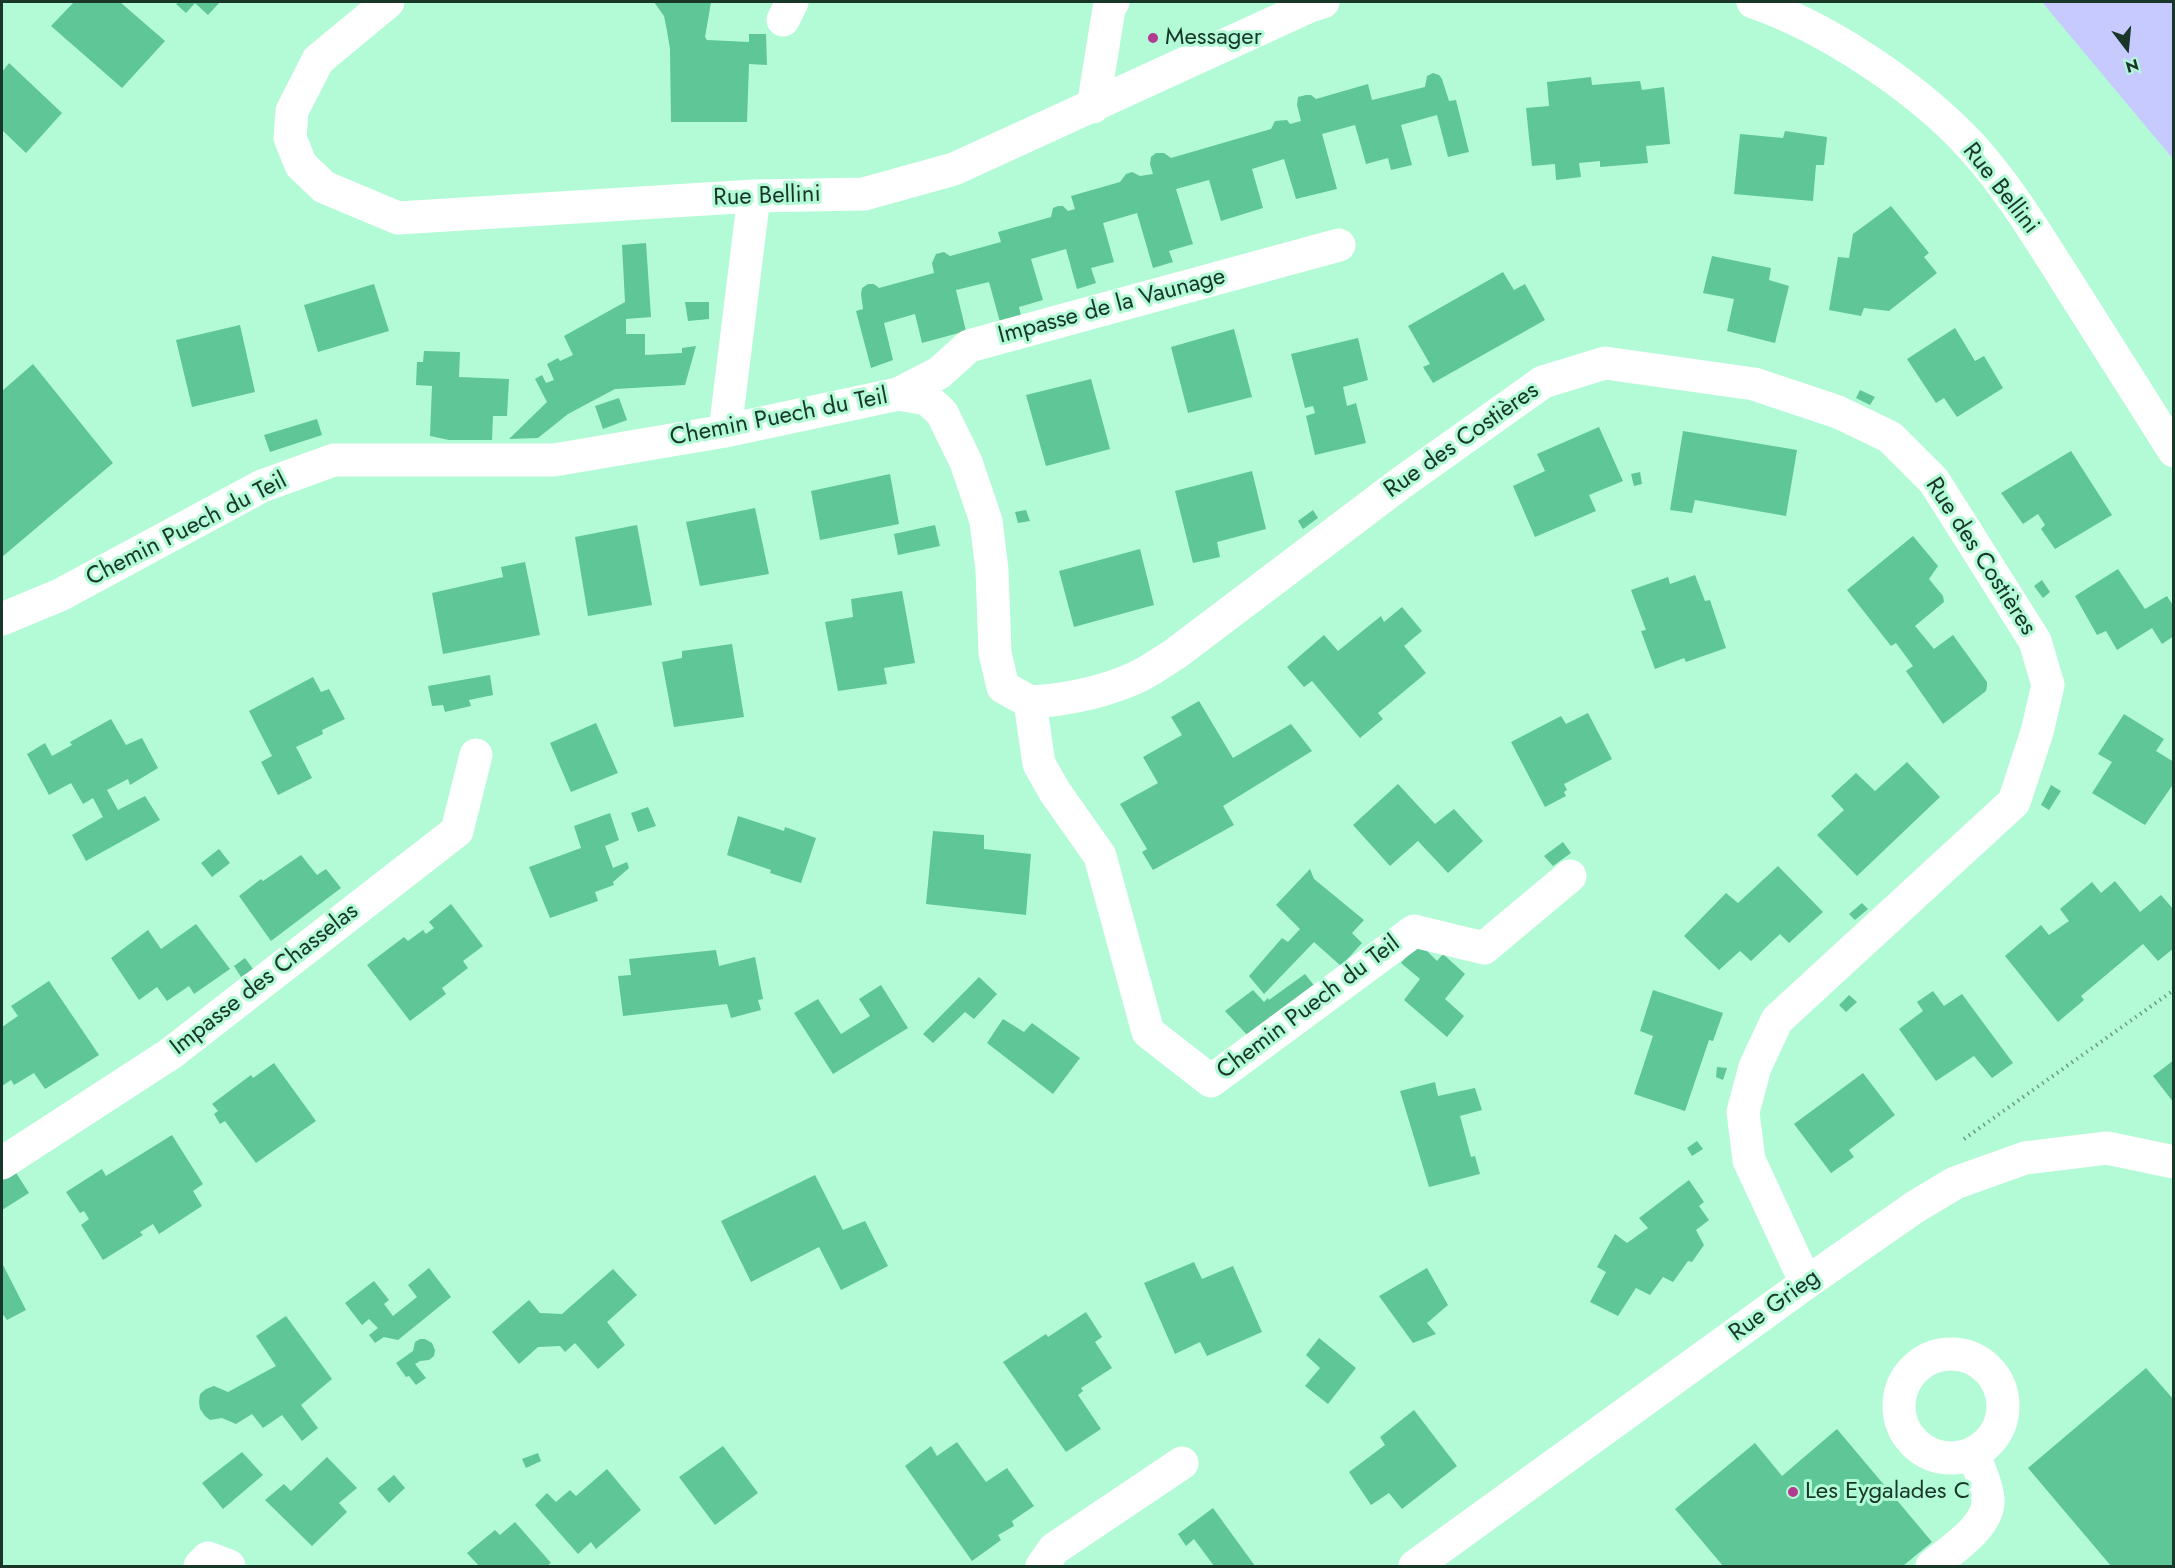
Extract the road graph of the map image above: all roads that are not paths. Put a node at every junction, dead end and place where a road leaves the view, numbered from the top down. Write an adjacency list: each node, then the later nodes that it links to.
1 (387, 2): 6 (street, Rue Bellini)
2 (1111, 2): 5 (street)
3 (1323, 2): 5 (street, Rue Bellini)
4 (1753, 2): 10 (street, Rue Bellini)
5 (1093, 107): 6 (street, Rue Bellini)
6 (754, 196): 9 (street)
7 (1339, 245): 8 (street, Impasse de la Vaunage)
8 (898, 394): 9 (street, Chemin Puech du Teil); 12 (street, Chemin Puech du Teil)
9 (725, 431): 11 (street, Chemin Puech du Teil)
10 (2174, 451)
11 (2, 619)
12 (1030, 702): 14 (street, Chemin Puech du Teil); 17 (street, Rue des Costières)
13 (476, 755): 16 (street, Impasse des Chasselas)
14 (1570, 876)
15 (2174, 1162): 17 (street, Rue Grieg)
16 (2, 1163)
17 (1806, 1283): 23 (street, Rue Grieg)
18 (1974, 1454): 24 (street)
19 (1182, 1463): 22 (street)
20 (200, 1566): 21 (street)
21 (229, 1566)
22 (1042, 1566)
23 (1415, 1566)
24 (1932, 1566)

